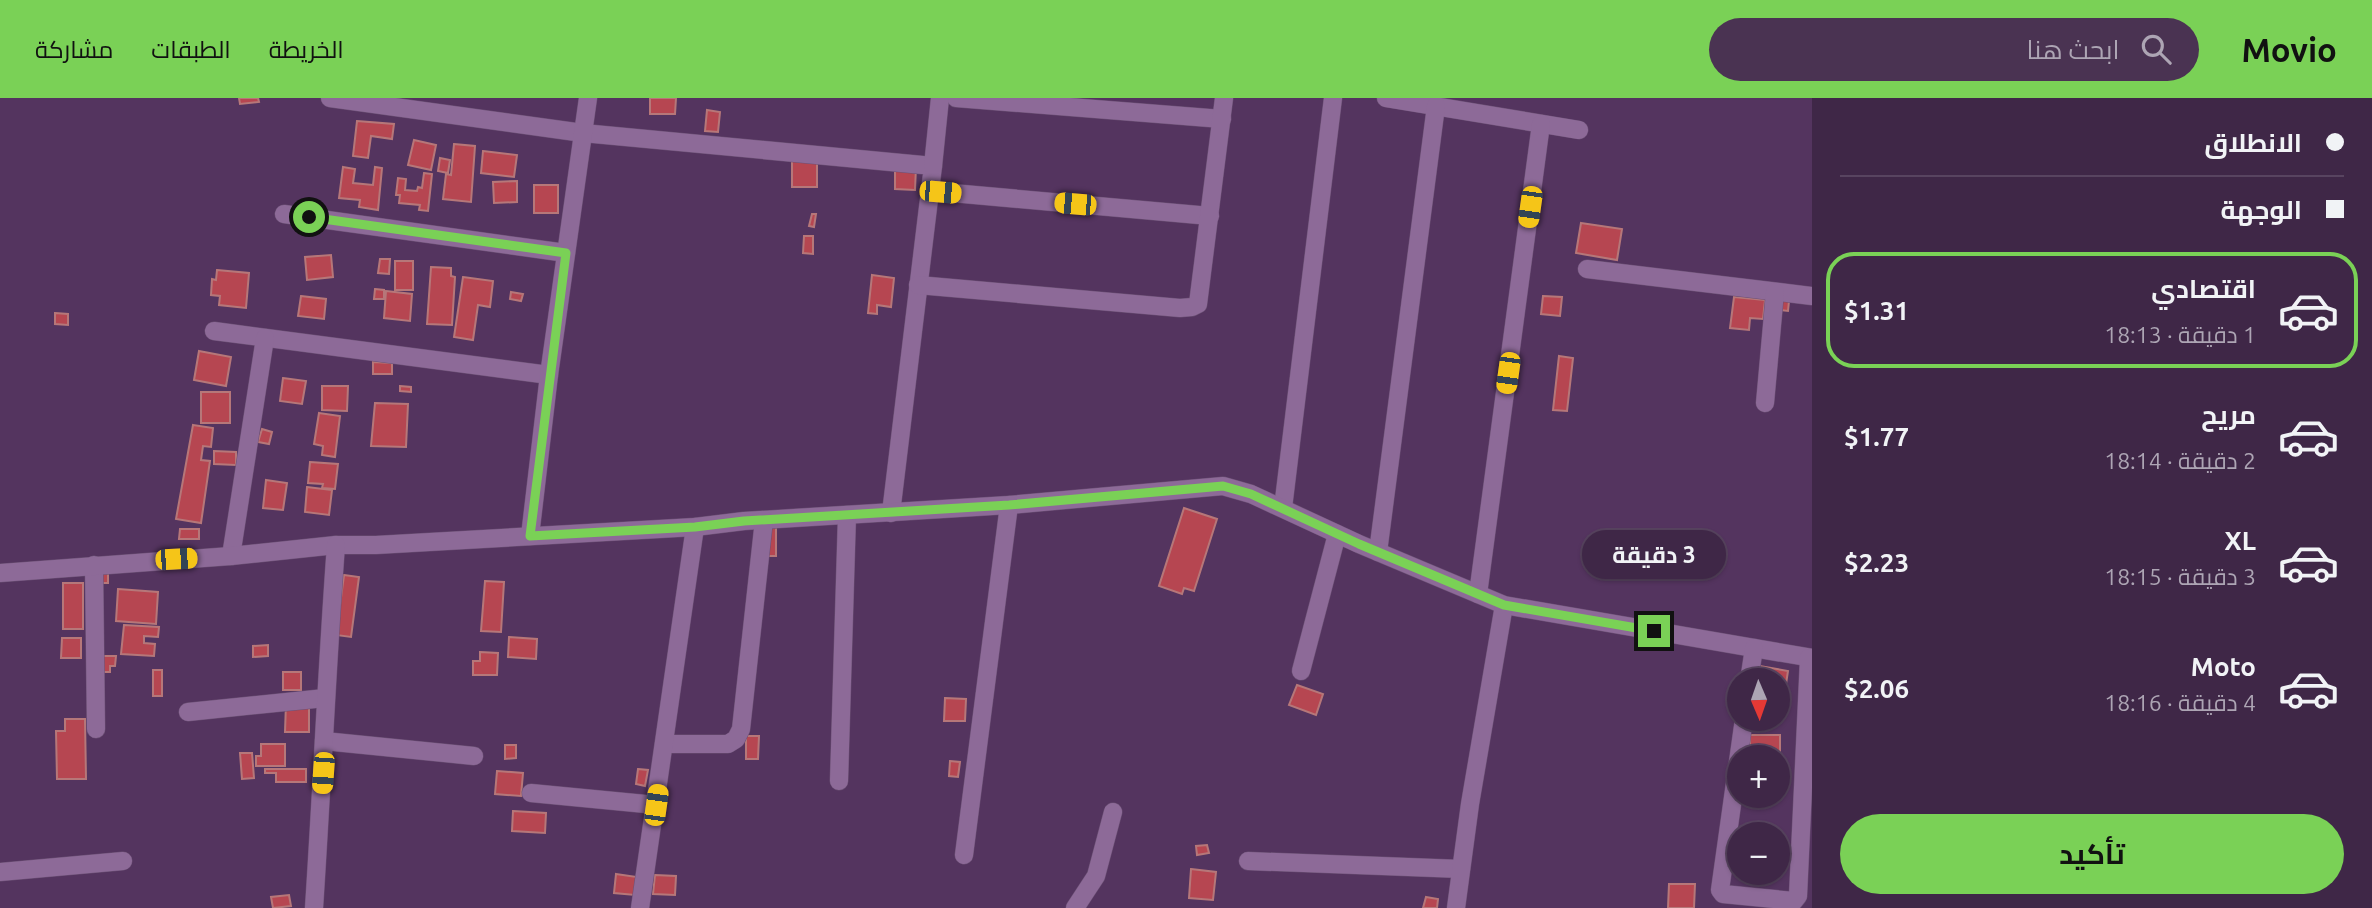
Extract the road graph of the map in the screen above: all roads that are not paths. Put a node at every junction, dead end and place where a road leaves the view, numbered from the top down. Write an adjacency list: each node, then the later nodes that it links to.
1 (330, 98): 12 (street)
2 (588, 98): 12 (street)
3 (940, 98): 13 (street)
4 (956, 98): 9 (street)
5 (1224, 98): 9 (street)
6 (1333, 98): 27 (street)
7 (1386, 98): 8 (street)
8 (1436, 106): 10 (street); 35 (street)
9 (1222, 119): 16 (street)
10 (1541, 124): 11 (street); 39 (street)
11 (1579, 130)
12 (583, 133): 13 (street); 17 (street)
13 (933, 166): 14 (street)
14 (930, 191): 16 (street); 19 (street)
15 (284, 214): 17 (street)
16 (1210, 216): 19 (street)
17 (566, 253): 24 (street)
18 (1587, 269): 20 (street)
19 (918, 285): 28 (street)
20 (1775, 292): 21 (street); 25 (street)
21 (1812, 296)
22 (214, 331): 23 (street)
23 (265, 338): 24 (street); 36 (street)
24 (550, 375): 33 (street)
25 (1765, 403)
26 (1009, 505): 27 (street); 28 (street); 56 (street)
27 (1283, 508): 32 (street)
28 (891, 513): 29 (street)
29 (847, 515): 30 (street); 52 (street)
30 (764, 520): 31 (street); 50 (street)
31 (695, 527): 33 (street); 50 (street)
32 (1337, 534): 35 (street); 44 (street)
33 (530, 536): 34 (street)
34 (336, 545): 36 (street); 45 (street)
35 (1378, 552): 39 (street)
36 (231, 556): 37 (street)
37 (94, 565): 38 (street); 47 (street)
38 (0, 573)
39 (1478, 594): 40 (street)
40 (1504, 605): 41 (street); 59 (street)
41 (1754, 648): 42 (street); 43 (street)
42 (1811, 658): 48 (street)
43 (1751, 668)
44 (1301, 671)
45 (325, 698): 46 (street); 49 (street)
46 (188, 712)
47 (96, 729)
48 (1742, 732)
49 (324, 741): 51 (street); 61 (street)
50 (664, 744): 54 (street)
51 (474, 756)
52 (839, 781)
53 (531, 793): 54 (street)
54 (656, 805): 62 (street)
55 (1113, 812): 63 (street)
56 (964, 855)
57 (123, 861): 60 (street)
58 (1248, 861): 59 (street)
59 (1461, 869): 64 (street)
60 (0, 872)
61 (314, 908)
62 (640, 908)
63 (1075, 908)
64 (1456, 908)

